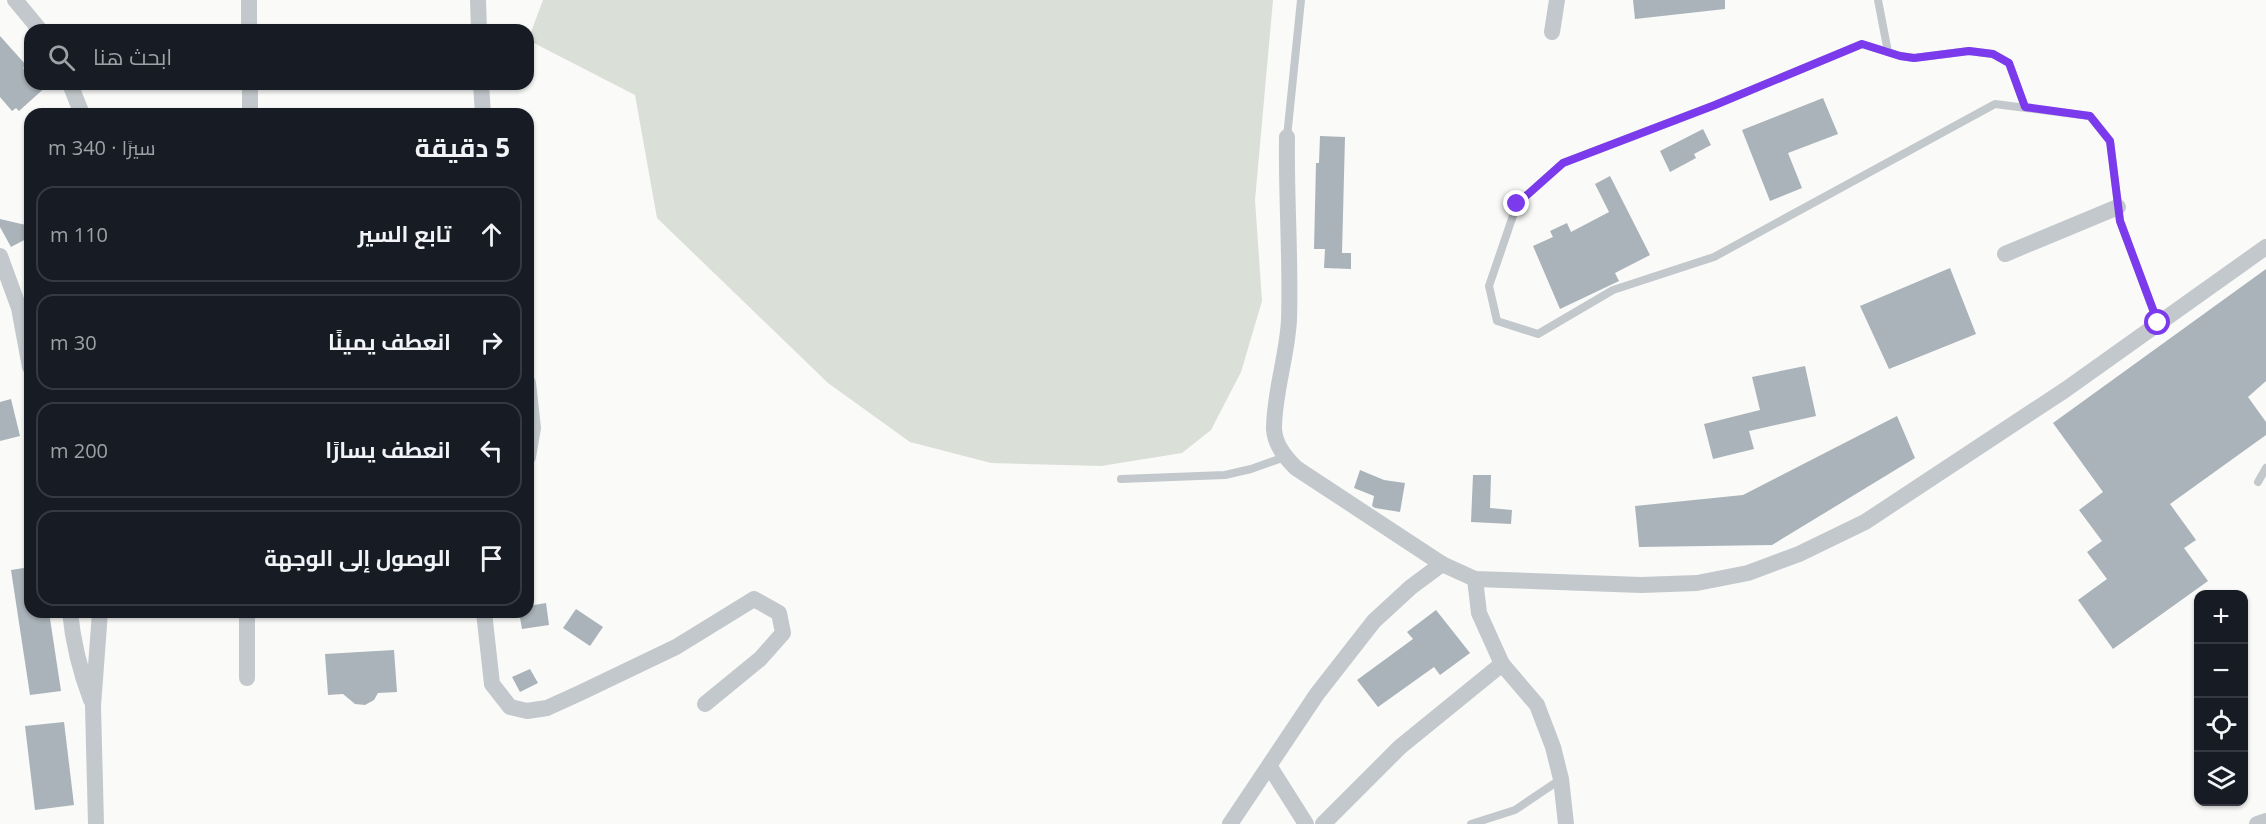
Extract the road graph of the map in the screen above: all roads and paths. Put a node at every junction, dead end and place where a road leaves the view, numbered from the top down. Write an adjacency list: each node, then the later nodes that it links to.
1 (15, 0): 7 (street)
2 (249, 0): 8 (street)
3 (478, 0): 9 (street)
4 (1301, 0): 19 (lane)
5 (1557, 0): 10 (street)
6 (1878, 0): 11 (lane)
7 (35, 24)
8 (249, 24)
9 (479, 24)
10 (1552, 32)
11 (1888, 52): 15 (lane); 15 (lane)
12 (72, 90): 16 (street)
13 (250, 90): 17 (street)
14 (482, 90): 18 (street)
15 (2025, 107): 20 (lane)
16 (80, 108)
17 (250, 108)
18 (483, 108)
19 (1287, 137): 26 (street)
20 (2118, 207): 22 (street); 24 (lane)
21 (2266, 247): 24 (street)
22 (2006, 254)
23 (0, 256): 25 (street)
24 (2158, 323): 31 (street)
25 (24, 335)
26 (1285, 457): 28 (lane); 30 (street)
27 (2266, 468): 29 (lane)
28 (1121, 479)
29 (2258, 482)
30 (1442, 564): 31 (street); 40 (street)
31 (1475, 579): 36 (street)
32 (71, 618): 39 (street)
33 (100, 618): 39 (street)
34 (247, 618): 37 (street)
35 (485, 618): 38 (street)
36 (1502, 664): 41 (street); 46 (street)
37 (247, 678)
38 (705, 704)
39 (93, 706): 43 (street)
40 (1270, 767): 44 (street); 45 (street)
41 (1561, 779): 47 (lane); 48 (street)
42 (2266, 821): 49 (street)
43 (96, 824)
44 (1230, 824)
45 (1305, 824)
46 (1323, 824)
47 (1471, 824)
48 (1566, 824)
49 (2258, 824)

